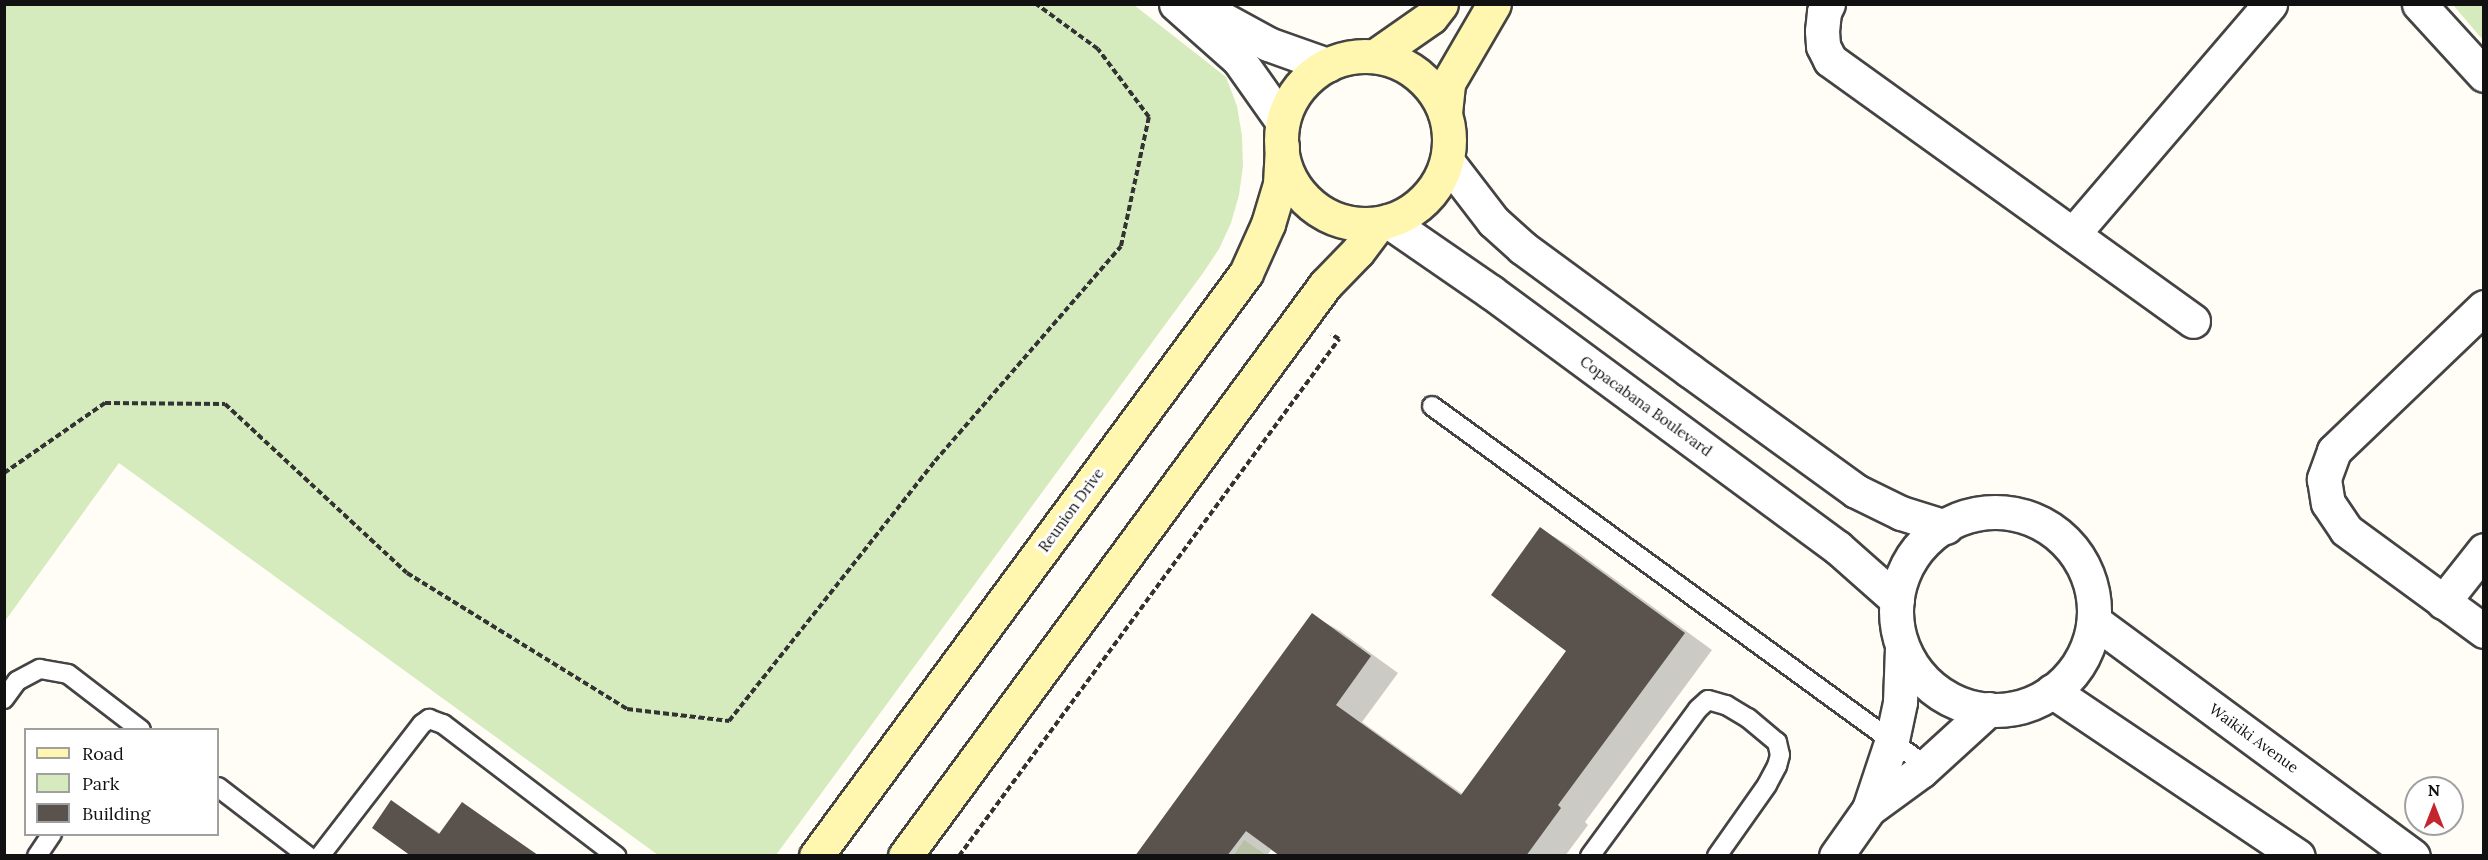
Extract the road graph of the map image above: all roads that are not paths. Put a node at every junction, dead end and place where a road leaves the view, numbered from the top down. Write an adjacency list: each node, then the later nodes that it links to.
1 (1176, 4): 12 (street)
2 (1196, 4): 9 (street)
3 (1441, 4): 8 (street)
4 (1494, 4): 11 (street)
5 (1828, 4): 15 (street)
6 (2270, 4): 15 (street)
7 (2419, 4): 10 (street)
8 (1375, 56): 9 (street); 11 (street)
9 (1327, 65): 12 (street)
10 (2484, 75)
11 (1445, 113): 13 (street)
12 (1282, 133): 14 (street); 39 (street, Reunion Drive)
13 (1447, 161): 14 (street); 19 (street)
14 (1383, 223): 21 (street, Copacabana Boulevard); 40 (street)
15 (2073, 234): 17 (street)
16 (2484, 307): 22 (street)
17 (2193, 321)
18 (1432, 406): 30 (lane)
19 (1946, 527): 21 (street); 23 (street)
20 (2484, 550): 22 (street)
21 (1897, 600): 25 (street)
22 (2443, 602): 24 (street)
23 (2094, 621): 26 (street); 45 (street, Waikiki Avenue)
24 (2484, 631)
25 (1902, 648): 28 (street); 30 (street)
26 (2052, 691): 28 (street); 44 (street)
27 (4, 699): 29 (lane)
28 (1989, 709): 31 (street)
29 (135, 728)
30 (1892, 740): 31 (lane); 33 (street)
31 (1926, 766): 33 (street)
32 (219, 788): 36 (lane)
33 (1869, 809): 43 (street)
34 (51, 836): 35 (lane)
35 (37, 855)
36 (308, 855)
37 (320, 855): 38 (lane)
38 (616, 855)
39 (816, 855)
40 (905, 855)
41 (1590, 855): 42 (lane)
42 (1717, 855)
43 (1836, 855)
44 (2298, 855)
45 (2413, 855)

